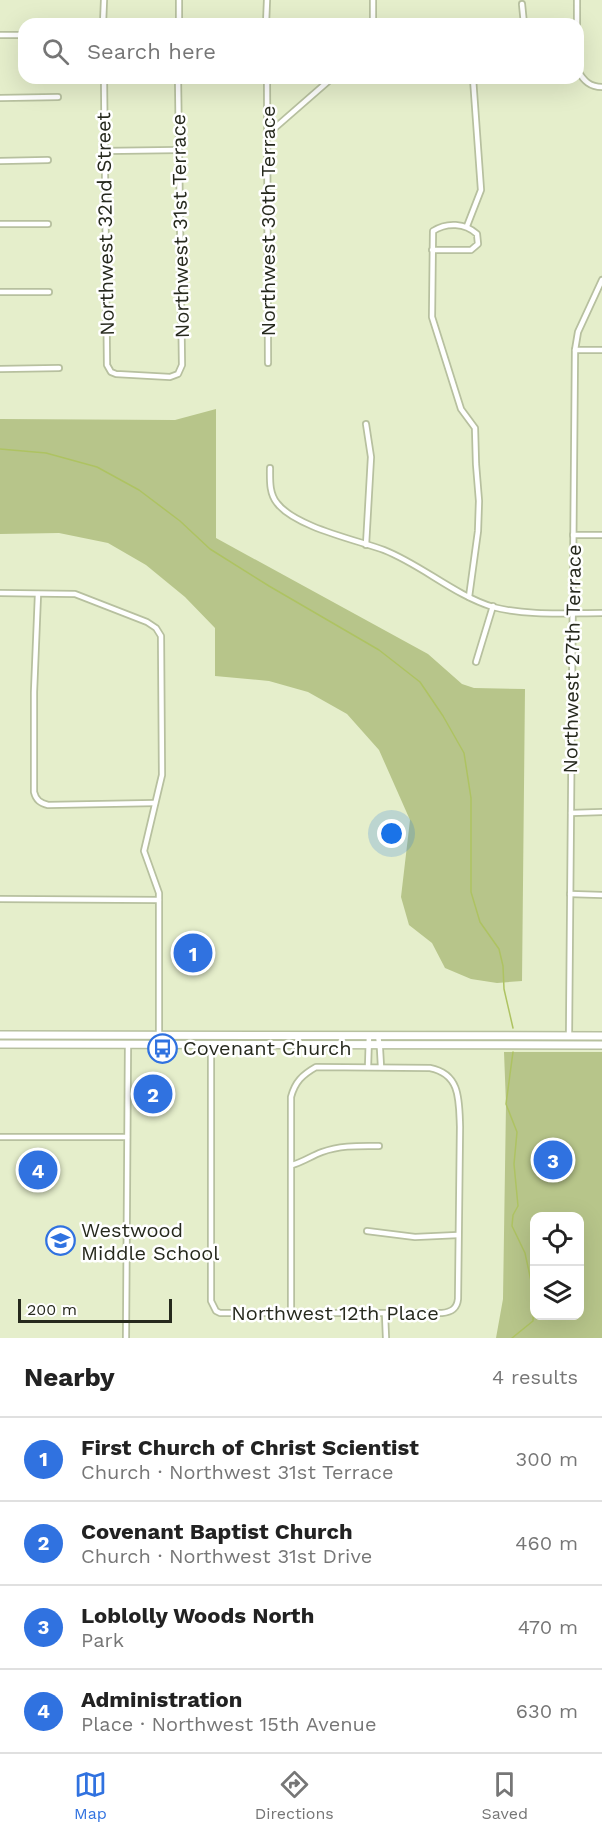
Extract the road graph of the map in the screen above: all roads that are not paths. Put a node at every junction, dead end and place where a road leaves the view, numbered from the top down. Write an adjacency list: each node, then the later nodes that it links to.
1 (104, 0): 7 (street)
2 (179, 0): 8 (street)
3 (267, 0): 9 (street)
4 (373, 0): 10 (street)
5 (577, 0): 12 (street)
6 (522, 4): 11 (street)
7 (103, 18)
8 (179, 18)
9 (266, 18)
10 (373, 18)
11 (523, 18)
12 (577, 18)
13 (0, 35): 14 (street)
14 (18, 35)
15 (584, 81): 21 (street)
16 (104, 84): 26 (street, Northwest 32nd Street)
17 (178, 84): 25 (street, Northwest 31st Terrace)
18 (267, 84): 24 (street, Northwest 30th Terrace)
19 (325, 84): 24 (street)
20 (473, 84): 31 (street)
21 (602, 87)
22 (57, 97): 23 (street)
23 (0, 98)
24 (269, 133): 38 (street, Northwest 30th Terrace)
25 (178, 150): 26 (street); 41 (street, Northwest 31st Terrace)
26 (104, 151): 41 (street, Northwest 32nd Street)
27 (48, 160): 28 (street)
28 (0, 161)
29 (0, 224): 30 (street)
30 (48, 224)
31 (467, 226): 32 (street); 32 (street)
32 (432, 250): 49 (street)
33 (602, 280): 36 (street, Northwest 27th Terrace)
34 (0, 292): 35 (street)
35 (49, 292)
36 (575, 350): 37 (street); 44 (street, Northwest 27th Terrace)
37 (602, 350)
38 (268, 363)
39 (59, 368): 40 (street)
40 (0, 369)
41 (109, 370)
42 (366, 424): 46 (street)
43 (270, 468): 46 (street)
44 (573, 535): 45 (street); 51 (street, Northwest 27th Terrace)
45 (602, 535)
46 (366, 544): 49 (street)
47 (0, 593): 48 (street)
48 (39, 594): 54 (street); 54 (street)
49 (469, 597): 50 (street)
50 (493, 606): 51 (street); 53 (street)
51 (573, 613): 52 (street); 56 (street, Northwest 27th Terrace)
52 (602, 613)
53 (476, 662)
54 (155, 802): 60 (street)
55 (602, 812): 56 (street)
56 (571, 813): 57 (street, Northwest 27th Terrace)
57 (570, 894): 58 (street); 68 (street, Northwest 27th Terrace)
58 (602, 895)
59 (0, 899): 60 (street)
60 (159, 900): 64 (street)
61 (0, 1035): 62 (main road)
62 (21, 1035): 63 (main road); 71 (main road)
63 (128, 1035): 64 (main road); 72 (street)
64 (159, 1035): 65 (main road); 73 (street)
65 (211, 1035): 66 (main road); 74 (street)
66 (374, 1035): 67 (main road); 75 (street); 76 (street)
67 (472, 1035): 68 (main road); 77 (main road)
68 (569, 1036): 69 (main road); 78 (street, Northwest 27th Terrace)
69 (602, 1036)
70 (0, 1044): 71 (main road)
71 (22, 1044): 72 (main road)
72 (128, 1044): 73 (main road); 83 (street)
73 (159, 1044): 74 (main road)
74 (211, 1044): 75 (main road); 88 (street, Northwest 12th Place)
75 (369, 1045): 76 (main road); 80 (street)
76 (380, 1045): 77 (main road); 81 (street)
77 (472, 1045): 78 (main road)
78 (569, 1045): 79 (main road)
79 (602, 1045)
80 (368, 1067): 81 (street); 85 (street)
81 (381, 1067): 87 (street)
82 (0, 1137): 83 (street)
83 (127, 1137): 90 (street)
84 (380, 1146): 85 (street)
85 (292, 1165): 88 (street)
86 (367, 1232): 87 (street)
87 (458, 1235): 89 (street, Northwest 12th Place)
88 (291, 1313): 89 (street, Northwest 12th Place)
89 (386, 1314): 91 (street)
90 (126, 1338)
91 (386, 1338)

